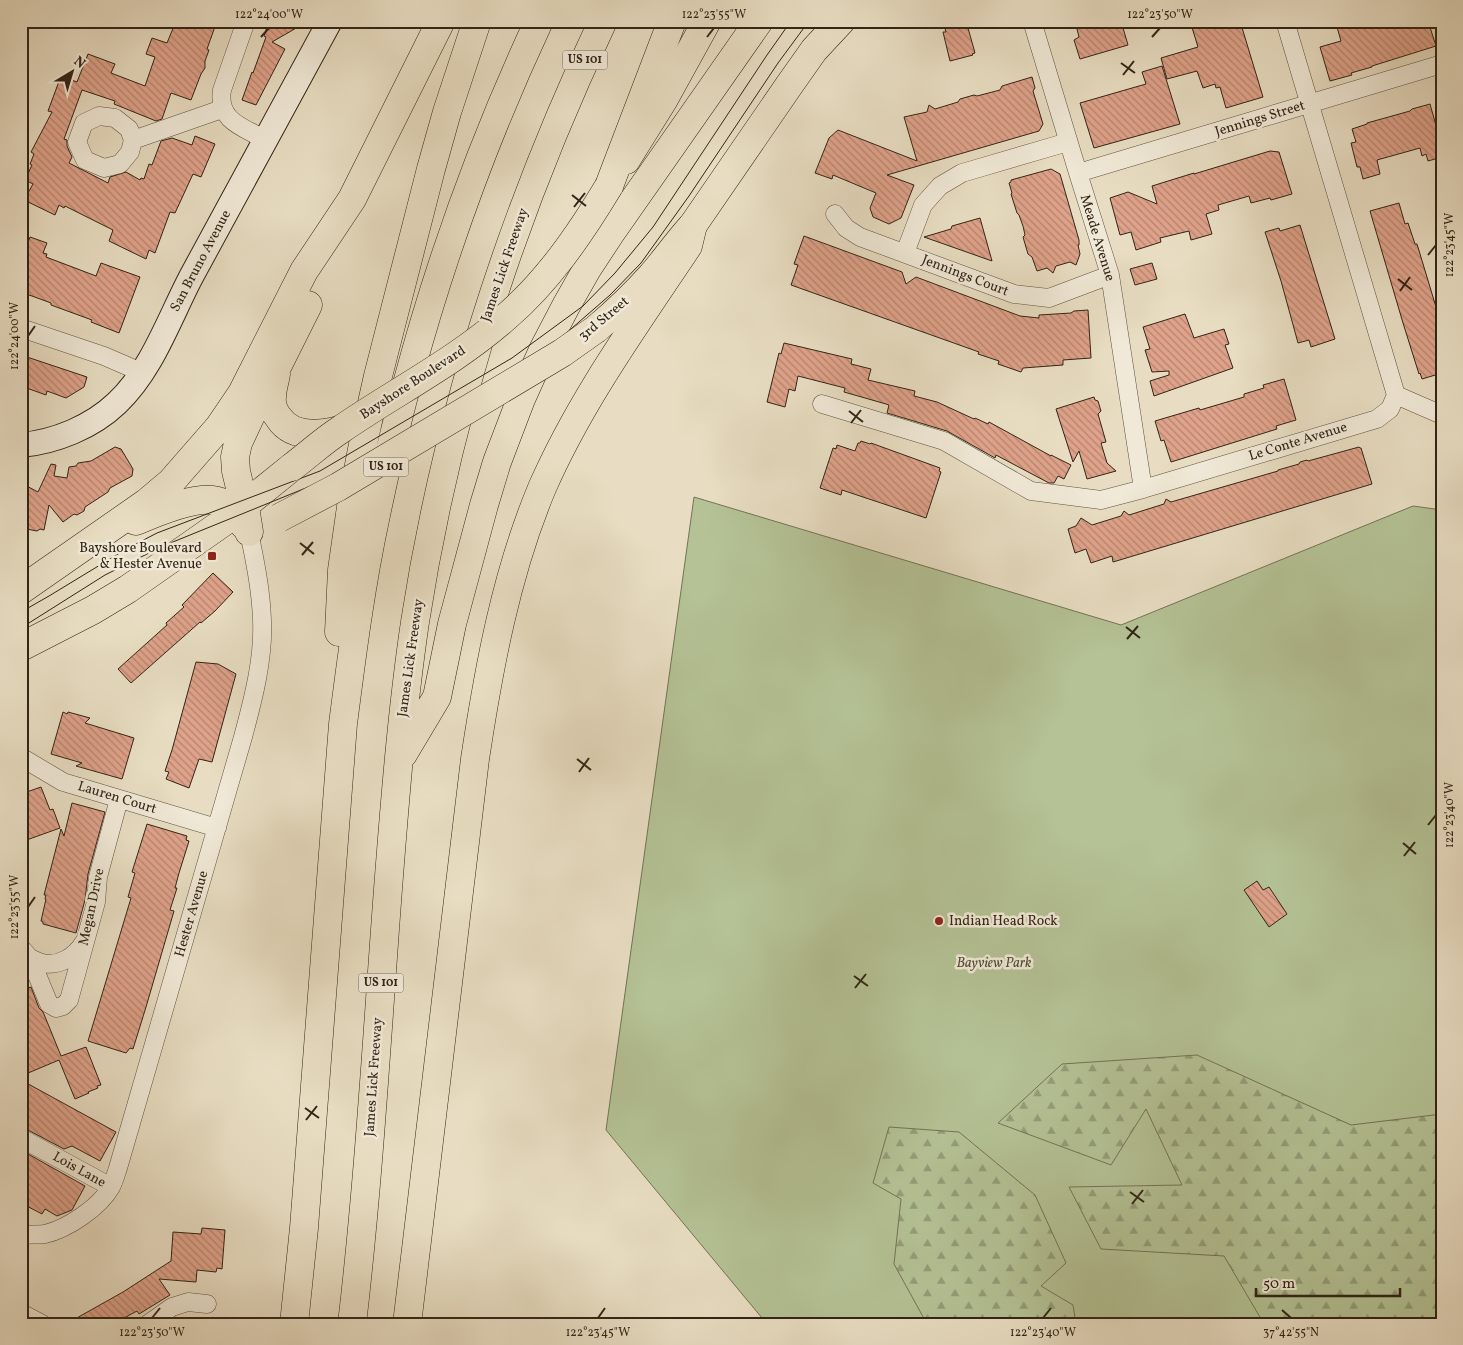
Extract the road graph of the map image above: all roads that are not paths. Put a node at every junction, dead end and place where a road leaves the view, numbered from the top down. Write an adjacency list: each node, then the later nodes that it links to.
1 (246, 21): 15 (street)
2 (330, 21): 17 (main road, San Bruno Avenue)
3 (441, 21): 21 (main road)
4 (477, 21): 41 (main road)
5 (539, 21): 41 (main road, US 101)
6 (603, 21): 40 (main road, James Lick Freeway / US 101)
7 (672, 21): 20 (main road)
8 (707, 21): 20 (main road, Bayshore Boulevard)
9 (759, 21): 40 (main road)
10 (841, 21): 23 (main road, 3rd Street)
11 (1032, 21): 18 (street, Meade Avenue)
12 (1285, 21): 14 (street)
13 (1442, 64): 14 (street, Jennings Street)
14 (1309, 104): 19 (street, Jennings Street); 29 (street)
15 (222, 109): 16 (street); 17 (street)
16 (132, 140)
17 (266, 140): 28 (main road, San Bruno Avenue)
18 (1068, 142): 19 (street, Meade Avenue); 24 (street, Jennings Court)
19 (1078, 173): 25 (street, Meade Avenue)
20 (609, 186): 32 (main road, Bayshore Boulevard, bridge)
21 (352, 199): 27 (main road); 36 (main road)
22 (835, 214): 24 (street, Jennings Court)
23 (694, 225): 35 (main road, 3rd Street, bridge); 55 (main road)
24 (905, 254): 25 (street, Jennings Court)
25 (1110, 275): 34 (street, Meade Avenue)
26 (21, 328): 28 (street)
27 (279, 363): 32 (main road); 35 (main road)
28 (141, 372): 33 (main road, San Bruno Avenue)
29 (1396, 394): 31 (street); 34 (street, Le Conte Avenue)
30 (822, 404): 34 (street, Le Conte Avenue)
31 (1442, 415)
32 (339, 430): 35 (main road, Bayshore Boulevard, bridge)
33 (21, 445)
34 (1143, 489)
35 (243, 517): 36 (main road); 38 (main road, Bayshore Boulevard); 43 (street, Hester Avenue)
36 (98, 537): 37 (main road)
37 (21, 590)
38 (21, 647)
39 (21, 759): 42 (street, Lauren Court)
40 (398, 762): 54 (main road, James Lick Freeway / US 101)
41 (339, 766): 53 (main road, US 101)
42 (119, 799): 43 (street, Lauren Court); 44 (street, Megan Drive)
43 (217, 828): 47 (street, Hester Avenue)
44 (87, 937): 45 (street); 45 (street, Megan Drive)
45 (26, 953)
46 (21, 1138): 47 (street, Lois Lane)
47 (111, 1187): 48 (street, Hester Avenue)
48 (21, 1235)
49 (207, 1304): 52 (street)
50 (21, 1314): 51 (street)
51 (42, 1324)
52 (148, 1324)
53 (294, 1324)
54 (352, 1324)
55 (407, 1324)

